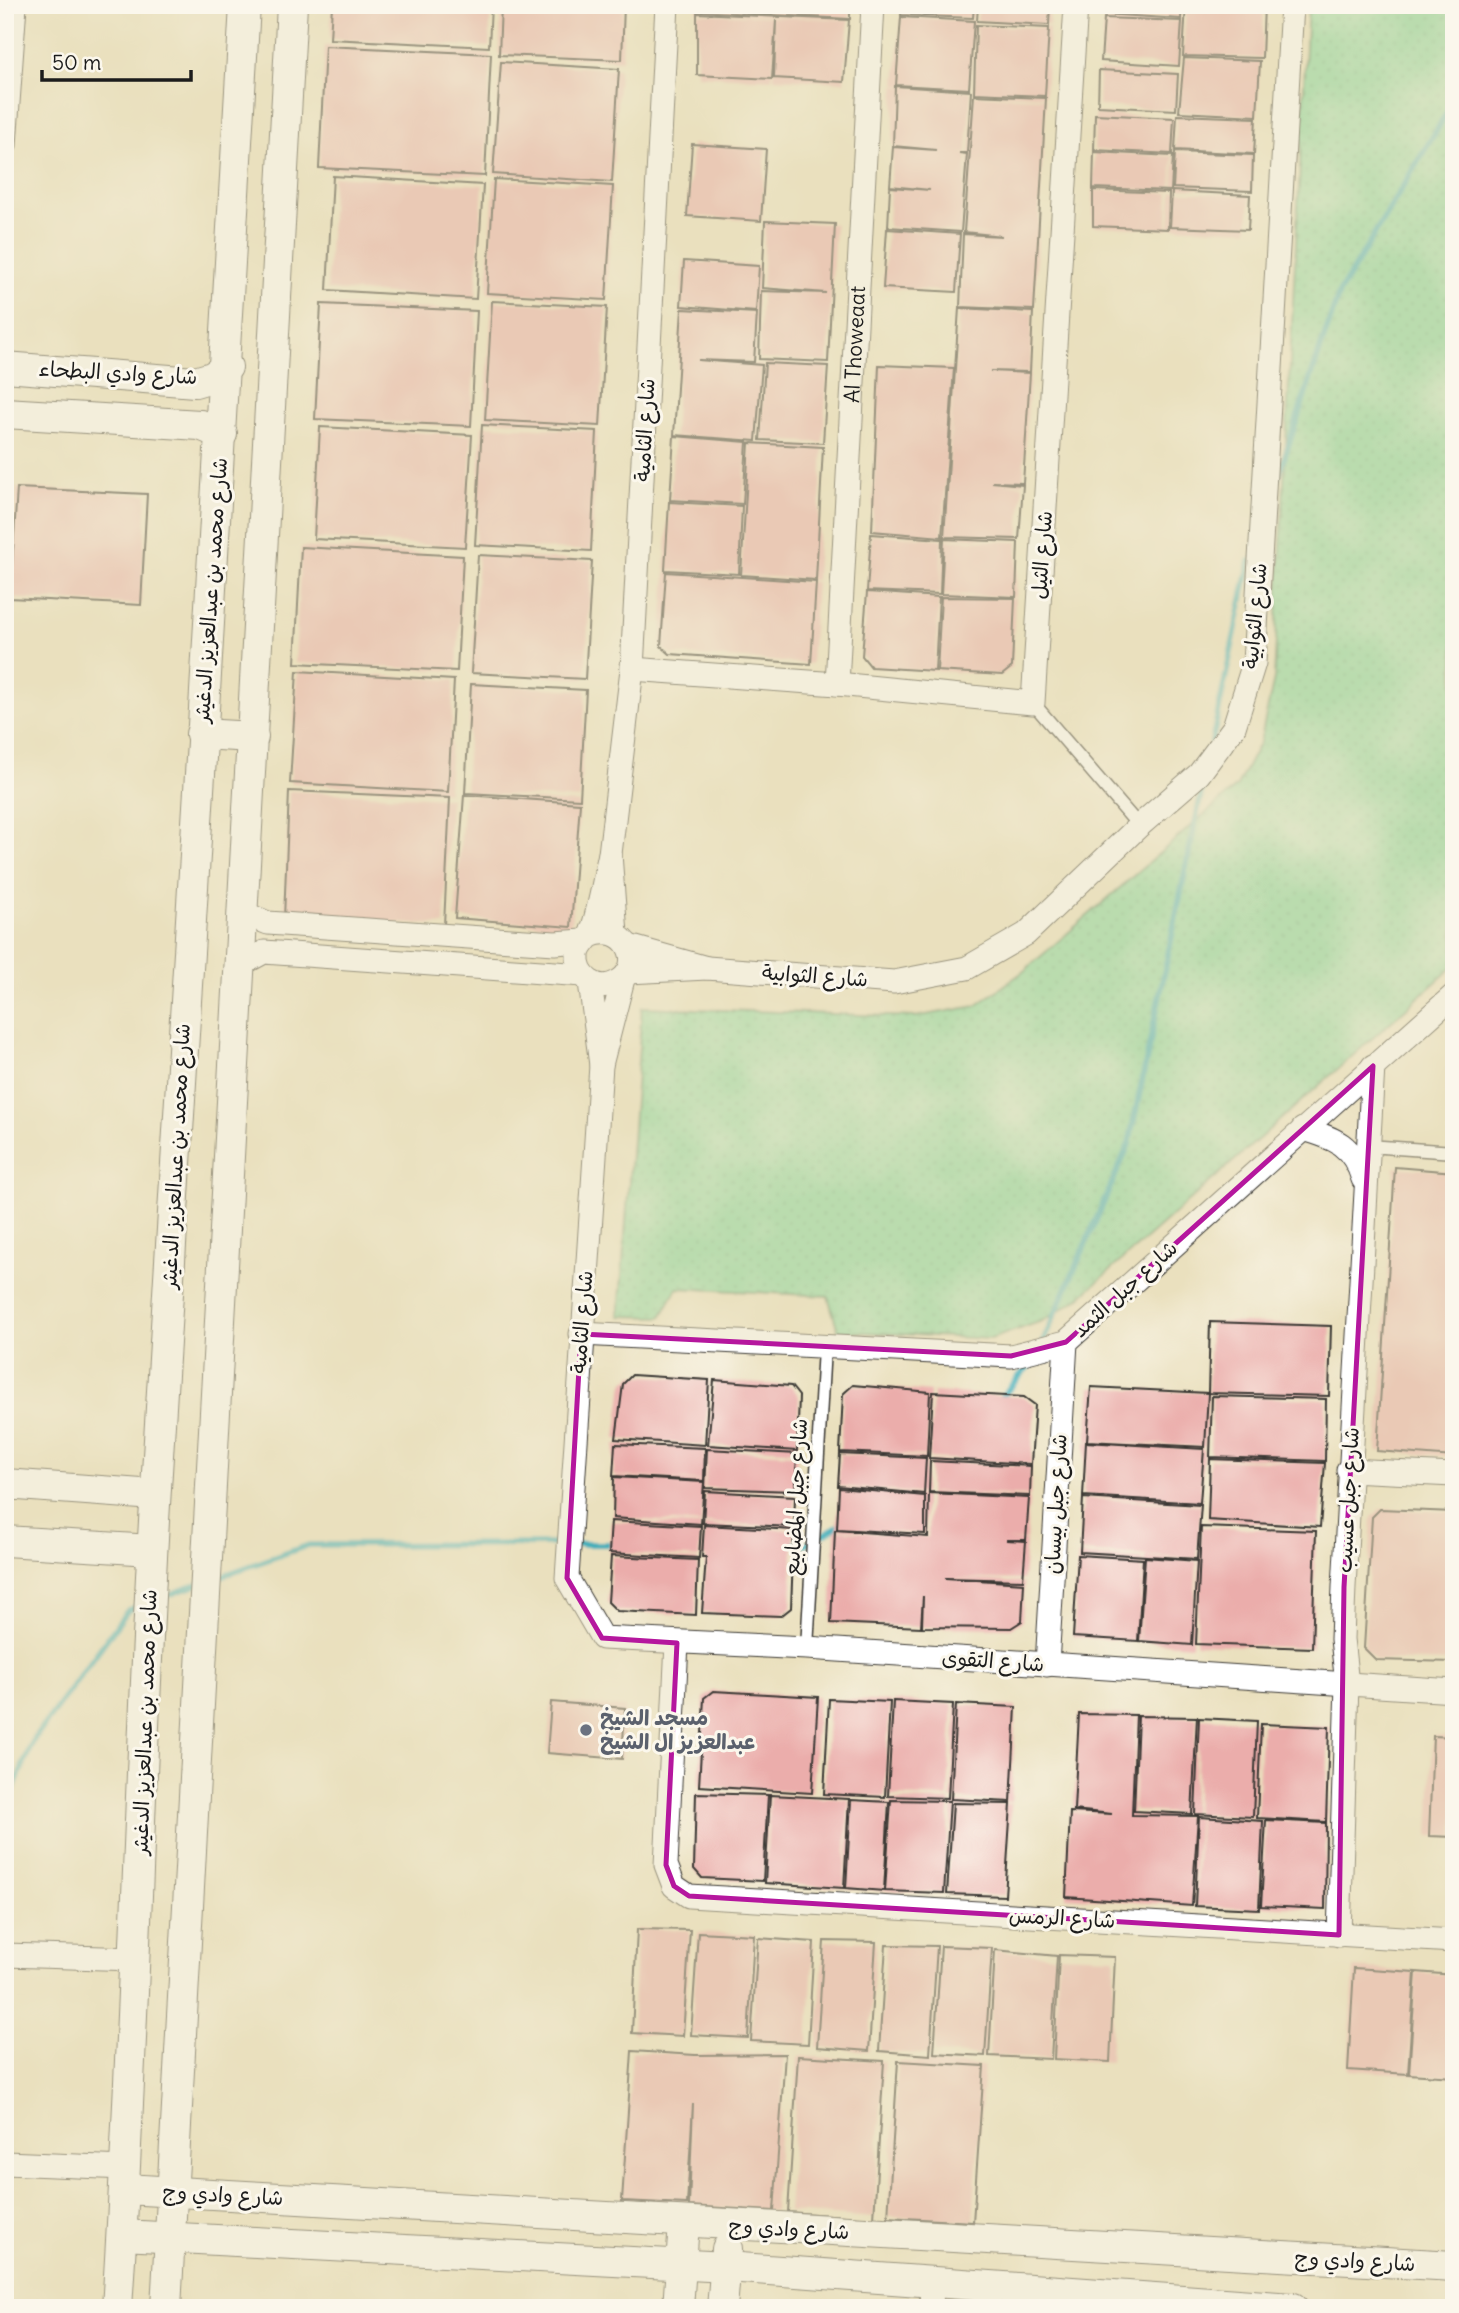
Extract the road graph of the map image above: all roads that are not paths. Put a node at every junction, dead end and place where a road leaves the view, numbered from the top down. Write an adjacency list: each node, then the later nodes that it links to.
1 (15, 5): 8 (street)
2 (245, 5): 9 (street, شارع محمد بن عبدالعزيز الدغيثر)
3 (292, 5): 10 (street)
4 (667, 5): 15 (street, شارع الثامية)
5 (873, 5): 16 (street, Al Thoweaat)
6 (1076, 5): 17 (street, شارع الثيل)
7 (1292, 5): 20 (street, شارع الثوابية)
8 (5, 145)
9 (234, 223): 10 (street); 12 (street, شارع محمد بن عبدالعزيز الدغيثر)
10 (280, 228): 19 (street)
11 (5, 366): 12 (street, شارع وادي البطحاء)
12 (227, 367): 14 (street, شارع محمد بن عبدالعزيز الدغيثر)
13 (5, 414): 14 (street)
14 (222, 434): 18 (street, شارع محمد بن عبدالعزيز الدغيثر)
15 (632, 670): 16 (street); 21 (street, شارع الثامية)
16 (837, 684): 17 (street)
17 (1033, 703): 20 (lane)
18 (201, 734): 19 (street); 42 (street, شارع محمد بن عبدالعزيز الدغيثر)
19 (253, 737): 22 (street)
20 (1139, 825): 26 (street, شارع الثوابية)
21 (610, 854): 23 (street); 24 (street)
22 (243, 914): 23 (street); 25 (street)
23 (587, 939): 24 (street); 28 (street)
24 (622, 940): 26 (street); 27 (street)
25 (240, 965): 28 (street); 57 (street)
26 (708, 968): 27 (street)
27 (626, 975): 28 (street); 30 (street)
28 (586, 979): 30 (street)
29 (1454, 995): 31 (street, شارع جبل الثمد)
30 (601, 1065): 36 (street, شارع الثامية)
31 (1373, 1066): 32 (street, شارع جبل الثمد); 33 (street, شارع جبل عسيب)
32 (1303, 1129): 35 (street); 37 (street, شارع جبل الثمد)
33 (1368, 1146): 34 (lane); 35 (street, شارع جبل عسيب)
34 (1454, 1152)
35 (1365, 1184): 39 (street, شارع جبل عسيب)
36 (581, 1335): 38 (street, شارع جبل الثمد); 45 (street, شارع الثامية)
37 (1066, 1342): 38 (street, شارع جبل الثمد); 48 (street, شارع جبل بيسان)
38 (824, 1348): 47 (lane, شارع جبل المضابيع)
39 (1348, 1470): 40 (street); 49 (street, شارع جبل عسيب)
40 (1454, 1475)
41 (5, 1484): 42 (street)
42 (155, 1496): 44 (street, شارع محمد بن عبدالعزيز الدغيثر)
43 (5, 1541): 44 (street)
44 (152, 1550): 54 (street, شارع محمد بن عبدالعزيز الدغيثر)
45 (567, 1578): 46 (street, شارع التقوى)
46 (677, 1643): 47 (street, شارع التقوى); 51 (street, شارع الرمس)
47 (807, 1648): 48 (street, شارع التقوى)
48 (1047, 1665): 49 (street, شارع التقوى)
49 (1347, 1685): 50 (street, شارع التقوى); 51 (street, شارع جبل عسيب)
50 (1454, 1691)
51 (1339, 1935): 52 (street, شارع الرمس)
52 (1454, 1941)
53 (5, 1955): 54 (street)
54 (136, 1959): 56 (street, شارع محمد بن عبدالعزيز الدغيثر)
55 (5, 2162): 56 (street)
56 (125, 2178): 57 (street, شارع وادي وج); 60 (street, شارع محمد بن عبدالعزيز الدغيثر)
57 (172, 2192): 58 (street, شارع وادي وج); 61 (street)
58 (684, 2223): 59 (street, شارع وادي وج); 62 (street)
59 (727, 2226): 63 (street, شارع وادي وج); 64 (street)
60 (122, 2235): 61 (street, شارع وادي وج); 66 (street, شارع محمد بن عبدالعزيز الدغيثر)
61 (170, 2239): 62 (street, شارع وادي وج); 67 (street)
62 (682, 2266): 64 (street, شارع وادي وج); 68 (street)
63 (1454, 2266)
64 (727, 2267): 65 (street, شارع وادي وج); 69 (street)
65 (931, 2295): 70 (street, شارع وادي وج)
66 (117, 2308)
67 (166, 2308)
68 (678, 2308)
69 (722, 2308)
70 (1293, 2308)

